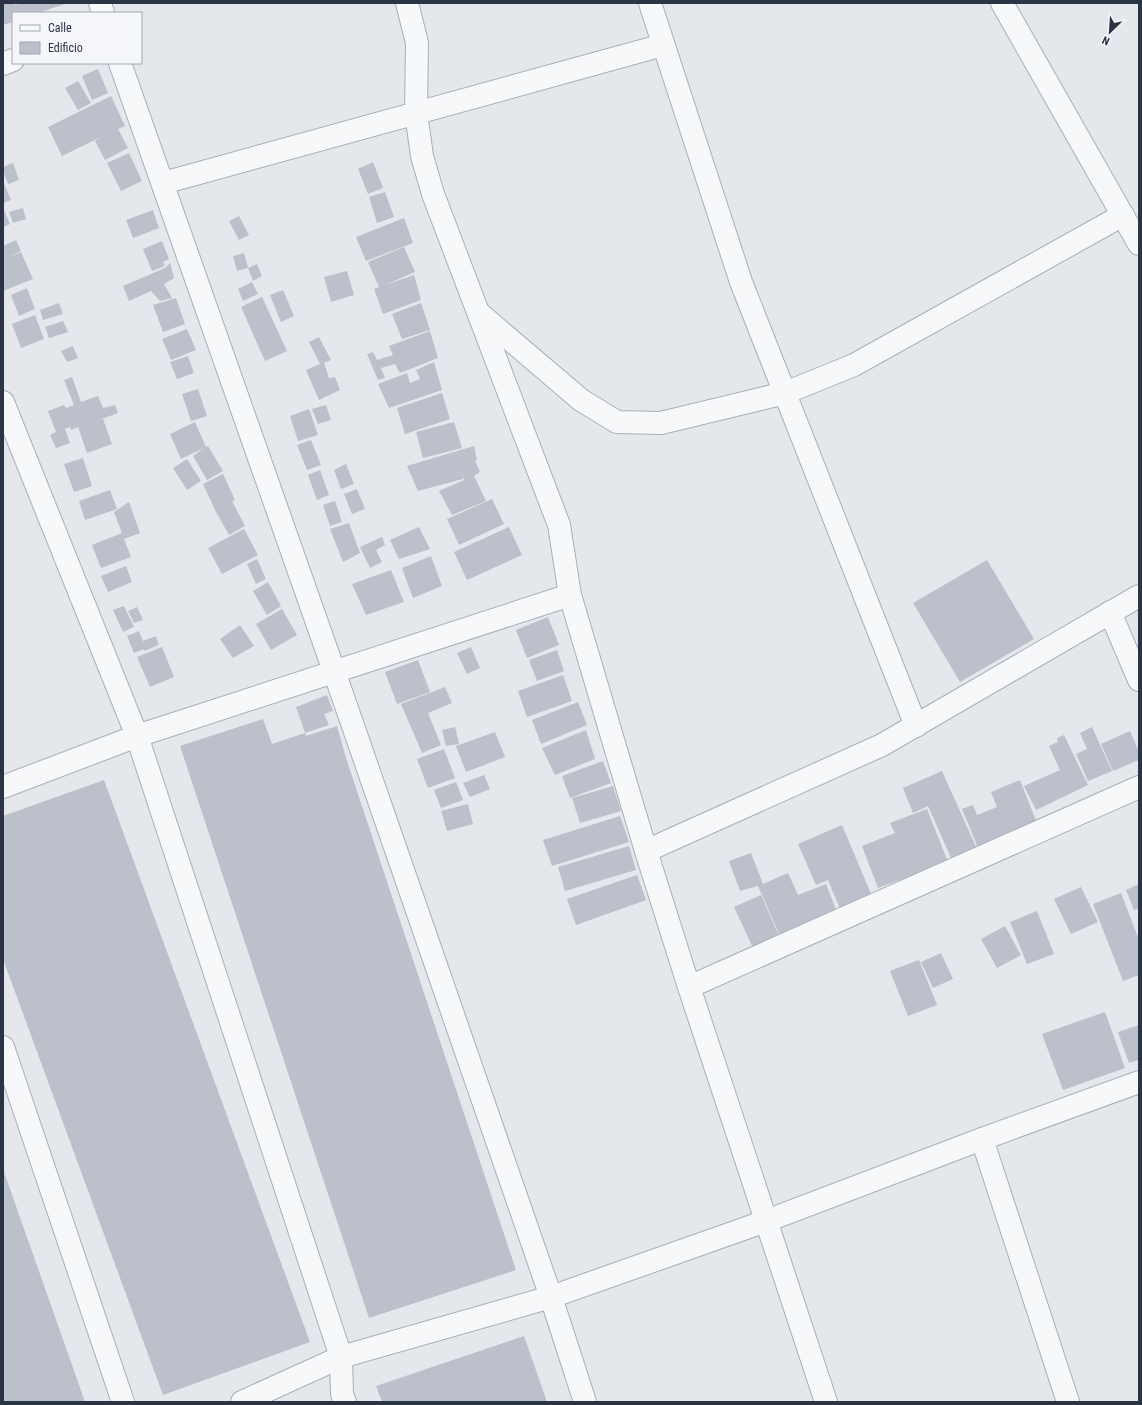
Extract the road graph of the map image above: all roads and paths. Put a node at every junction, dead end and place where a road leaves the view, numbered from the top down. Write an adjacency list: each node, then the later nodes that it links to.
1 (407, 3): 6 (street)
2 (650, 3): 4 (street)
3 (1002, 3): 8 (street)
4 (663, 45): 6 (street); 11 (street)
5 (120, 64): 7 (street)
6 (416, 112): 7 (street); 10 (street)
7 (163, 183): 16 (street)
8 (1123, 216): 9 (street); 11 (street)
9 (1139, 244)
10 (478, 313): 11 (street); 13 (street)
11 (785, 393): 18 (street)
12 (3, 402): 19 (street)
13 (570, 595): 16 (street); 22 (street)
14 (1139, 596): 15 (street)
15 (1110, 612): 17 (street); 18 (street)
16 (334, 671): 19 (street); 28 (street)
17 (1139, 680)
18 (916, 726): 22 (street)
19 (137, 736): 20 (street); 29 (street)
20 (3, 787)
21 (1139, 787): 23 (street)
22 (646, 851): 23 (street)
23 (689, 987): 27 (street)
24 (3, 1046): 30 (street)
25 (1139, 1082): 26 (street)
26 (982, 1139): 27 (street); 35 (street)
27 (766, 1221): 28 (street); 34 (street)
28 (551, 1297): 29 (street); 33 (street)
29 (341, 1357): 31 (street); 32 (street)
30 (123, 1402)
31 (242, 1402)
32 (345, 1402)
33 (585, 1402)
34 (826, 1402)
35 (1068, 1402)

